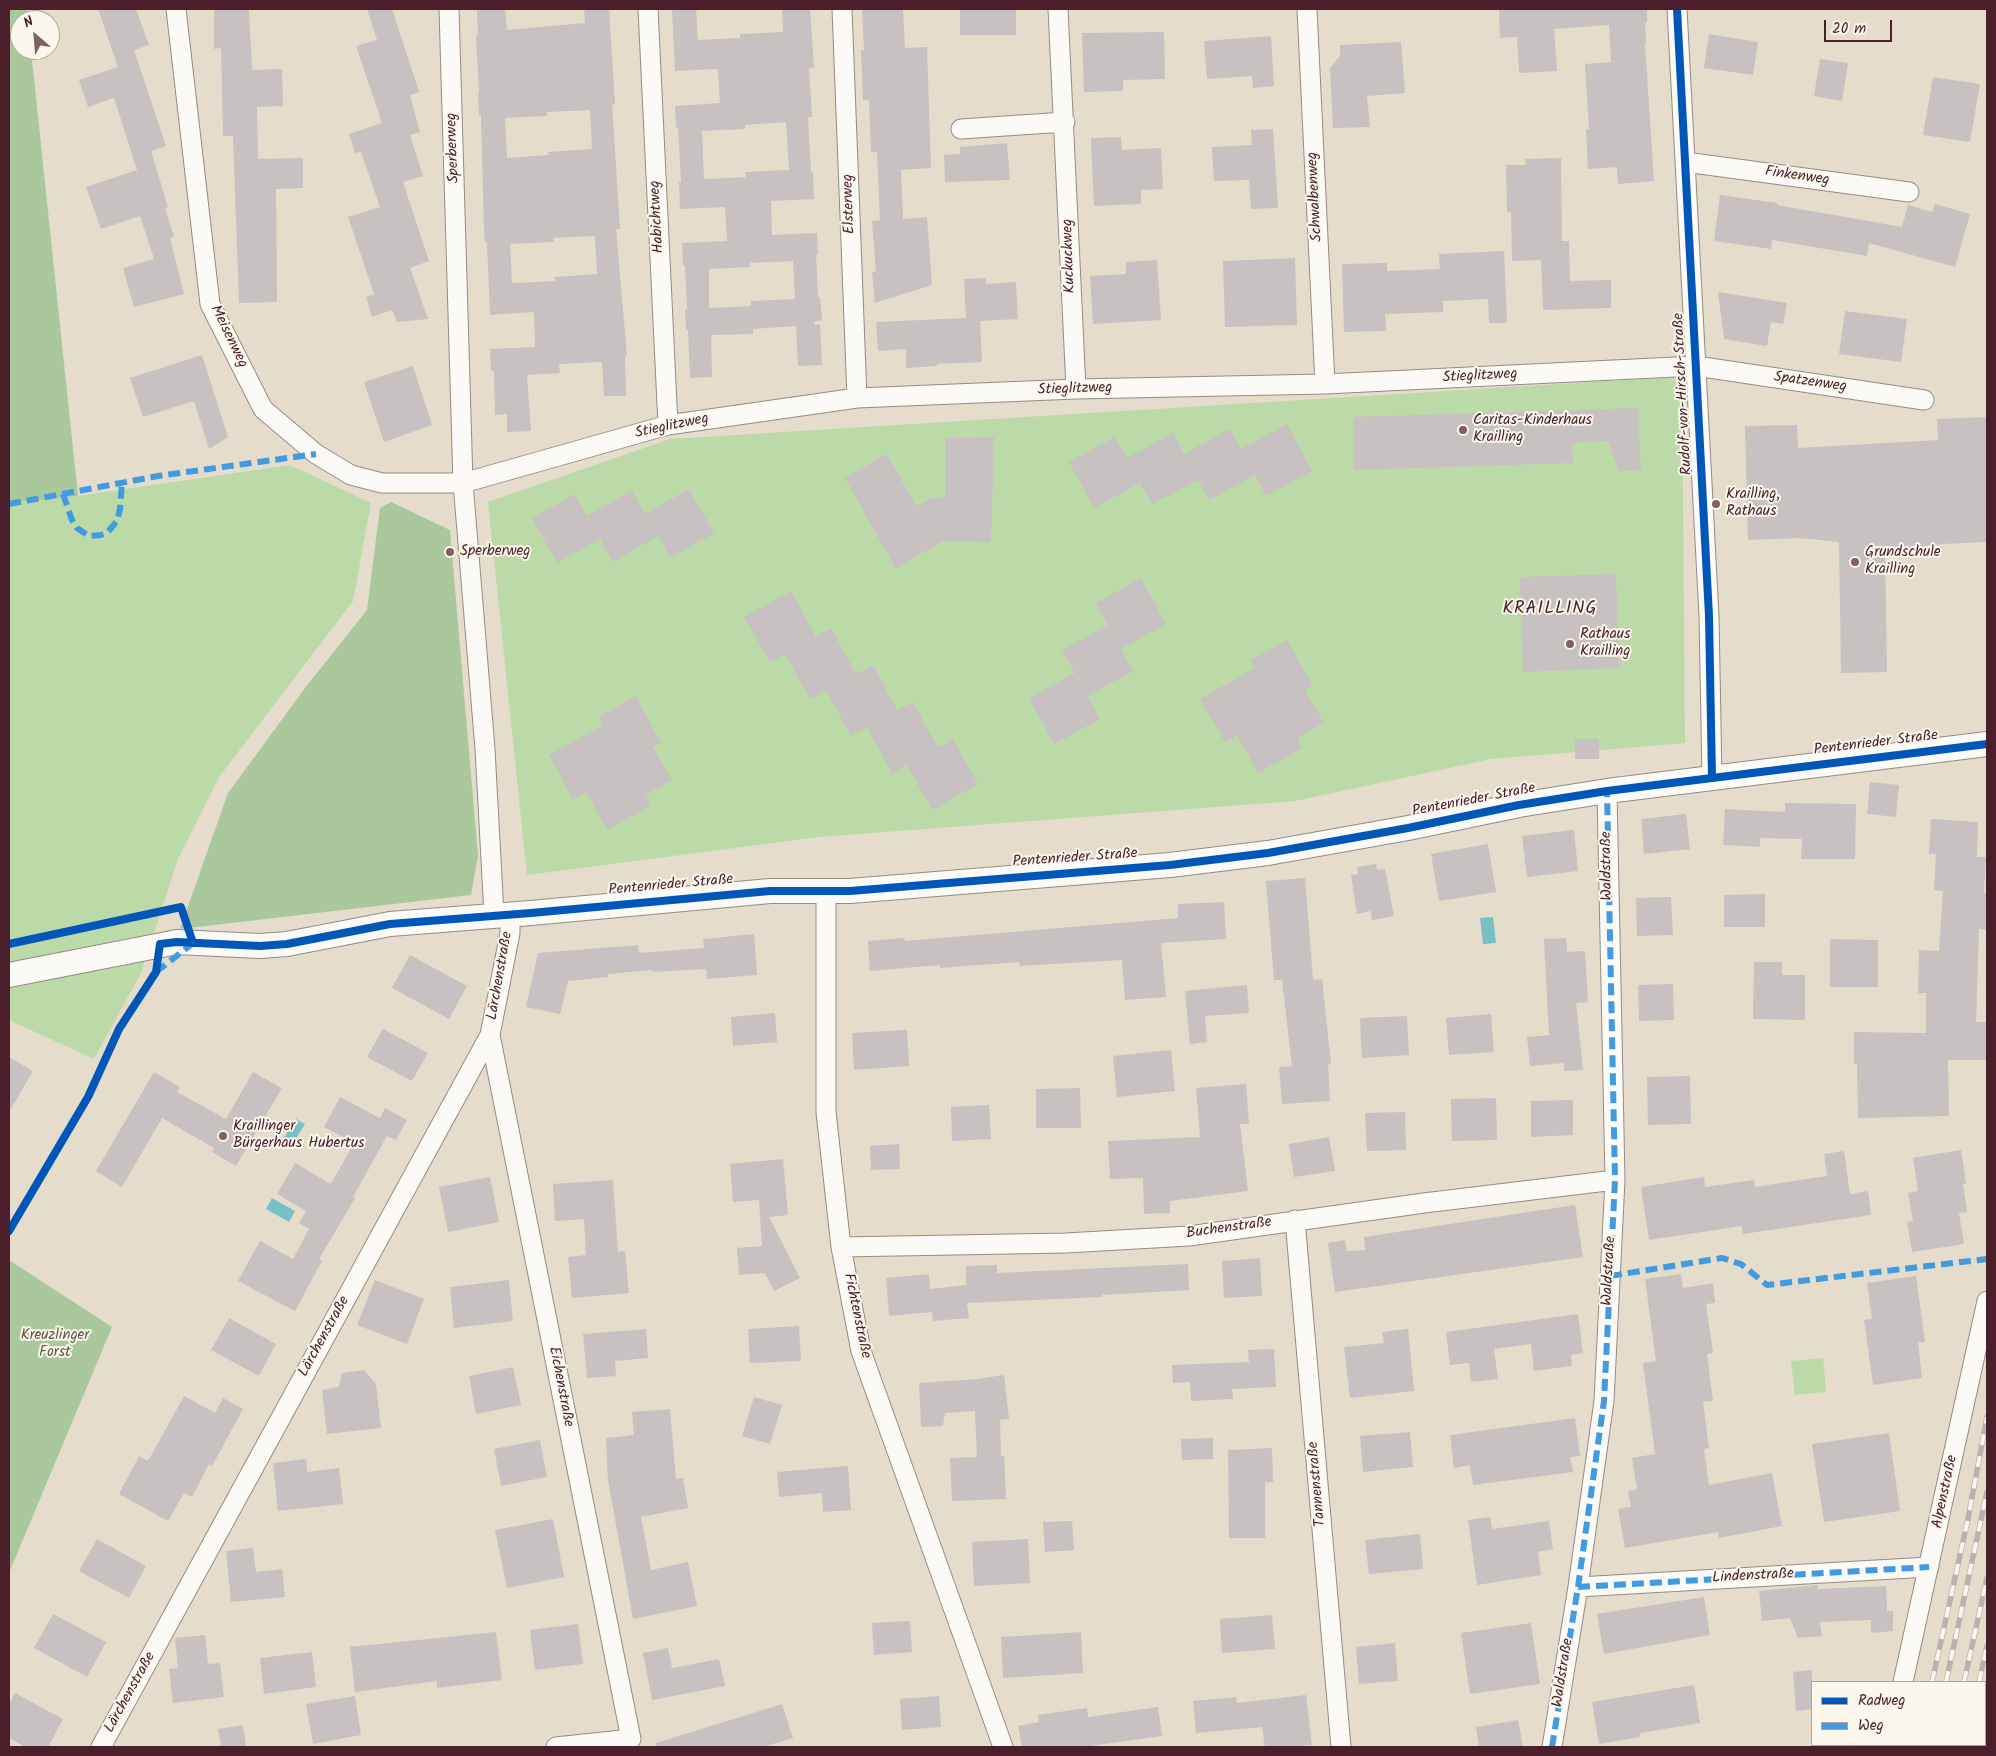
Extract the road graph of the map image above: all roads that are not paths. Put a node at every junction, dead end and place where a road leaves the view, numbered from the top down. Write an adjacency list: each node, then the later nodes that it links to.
1 (176, 9): 18 (street, Meisenweg)
2 (449, 9): 18 (street, Sperberweg)
3 (648, 9): 17 (street, Habichtweg)
4 (842, 9): 15 (street, Elsterweg)
5 (1058, 9): 8 (street, Kuckuckweg)
6 (1307, 9): 13 (street, Schwalbenweg)
7 (1677, 9): 10 (street, Rudolf-von-Hirsch-Straße)
8 (1065, 122): 9 (street); 14 (street, Kuckuckweg)
9 (961, 129)
10 (1685, 162): 11 (street, Finkenweg); 12 (street, Rudolf-von-Hirsch-Straße)
11 (1909, 192)
12 (1696, 366): 13 (street, Stieglitzweg); 16 (street, Spatzenweg); 20 (street, Rudolf-von-Hirsch-Straße)
13 (1325, 384): 14 (street, Stieglitzweg)
14 (1076, 389): 15 (street, Stieglitzweg)
15 (857, 398): 17 (street, Stieglitzweg)
16 (1924, 400)
17 (668, 425): 18 (street, Stieglitzweg)
18 (463, 483): 23 (street, Sperberweg)
19 (1987, 744): 20 (street, Pentenrieder Straße)
20 (1712, 778): 21 (street, Pentenrieder Straße)
21 (1607, 791): 22 (street, Pentenrieder Straße); 26 (street, Waldstraße)
22 (826, 892): 23 (street, Pentenrieder Straße); 28 (street, Fichtenstraße)
23 (502, 915): 24 (street, Pentenrieder Straße); 25 (street, Lärchenstraße)
24 (9, 975)
25 (490, 1035): 33 (street, Lärchenstraße); 34 (street, Eichenstraße)
26 (1615, 1180): 27 (street, Buchenstraße); 31 (street, Waldstraße)
27 (1295, 1220): 28 (street, Buchenstraße); 36 (street, Tannenstraße)
28 (842, 1247): 35 (street, Fichtenstraße)
29 (1987, 1301): 30 (street, Alpenstraße)
30 (1929, 1567): 31 (street, Lindenstraße); 32 (street, Alpenstraße)
31 (1578, 1587): 37 (street, Waldstraße)
32 (1902, 1681)
33 (101, 1747)
34 (556, 1747)
35 (1003, 1747)
36 (1341, 1747)
37 (1552, 1747)

